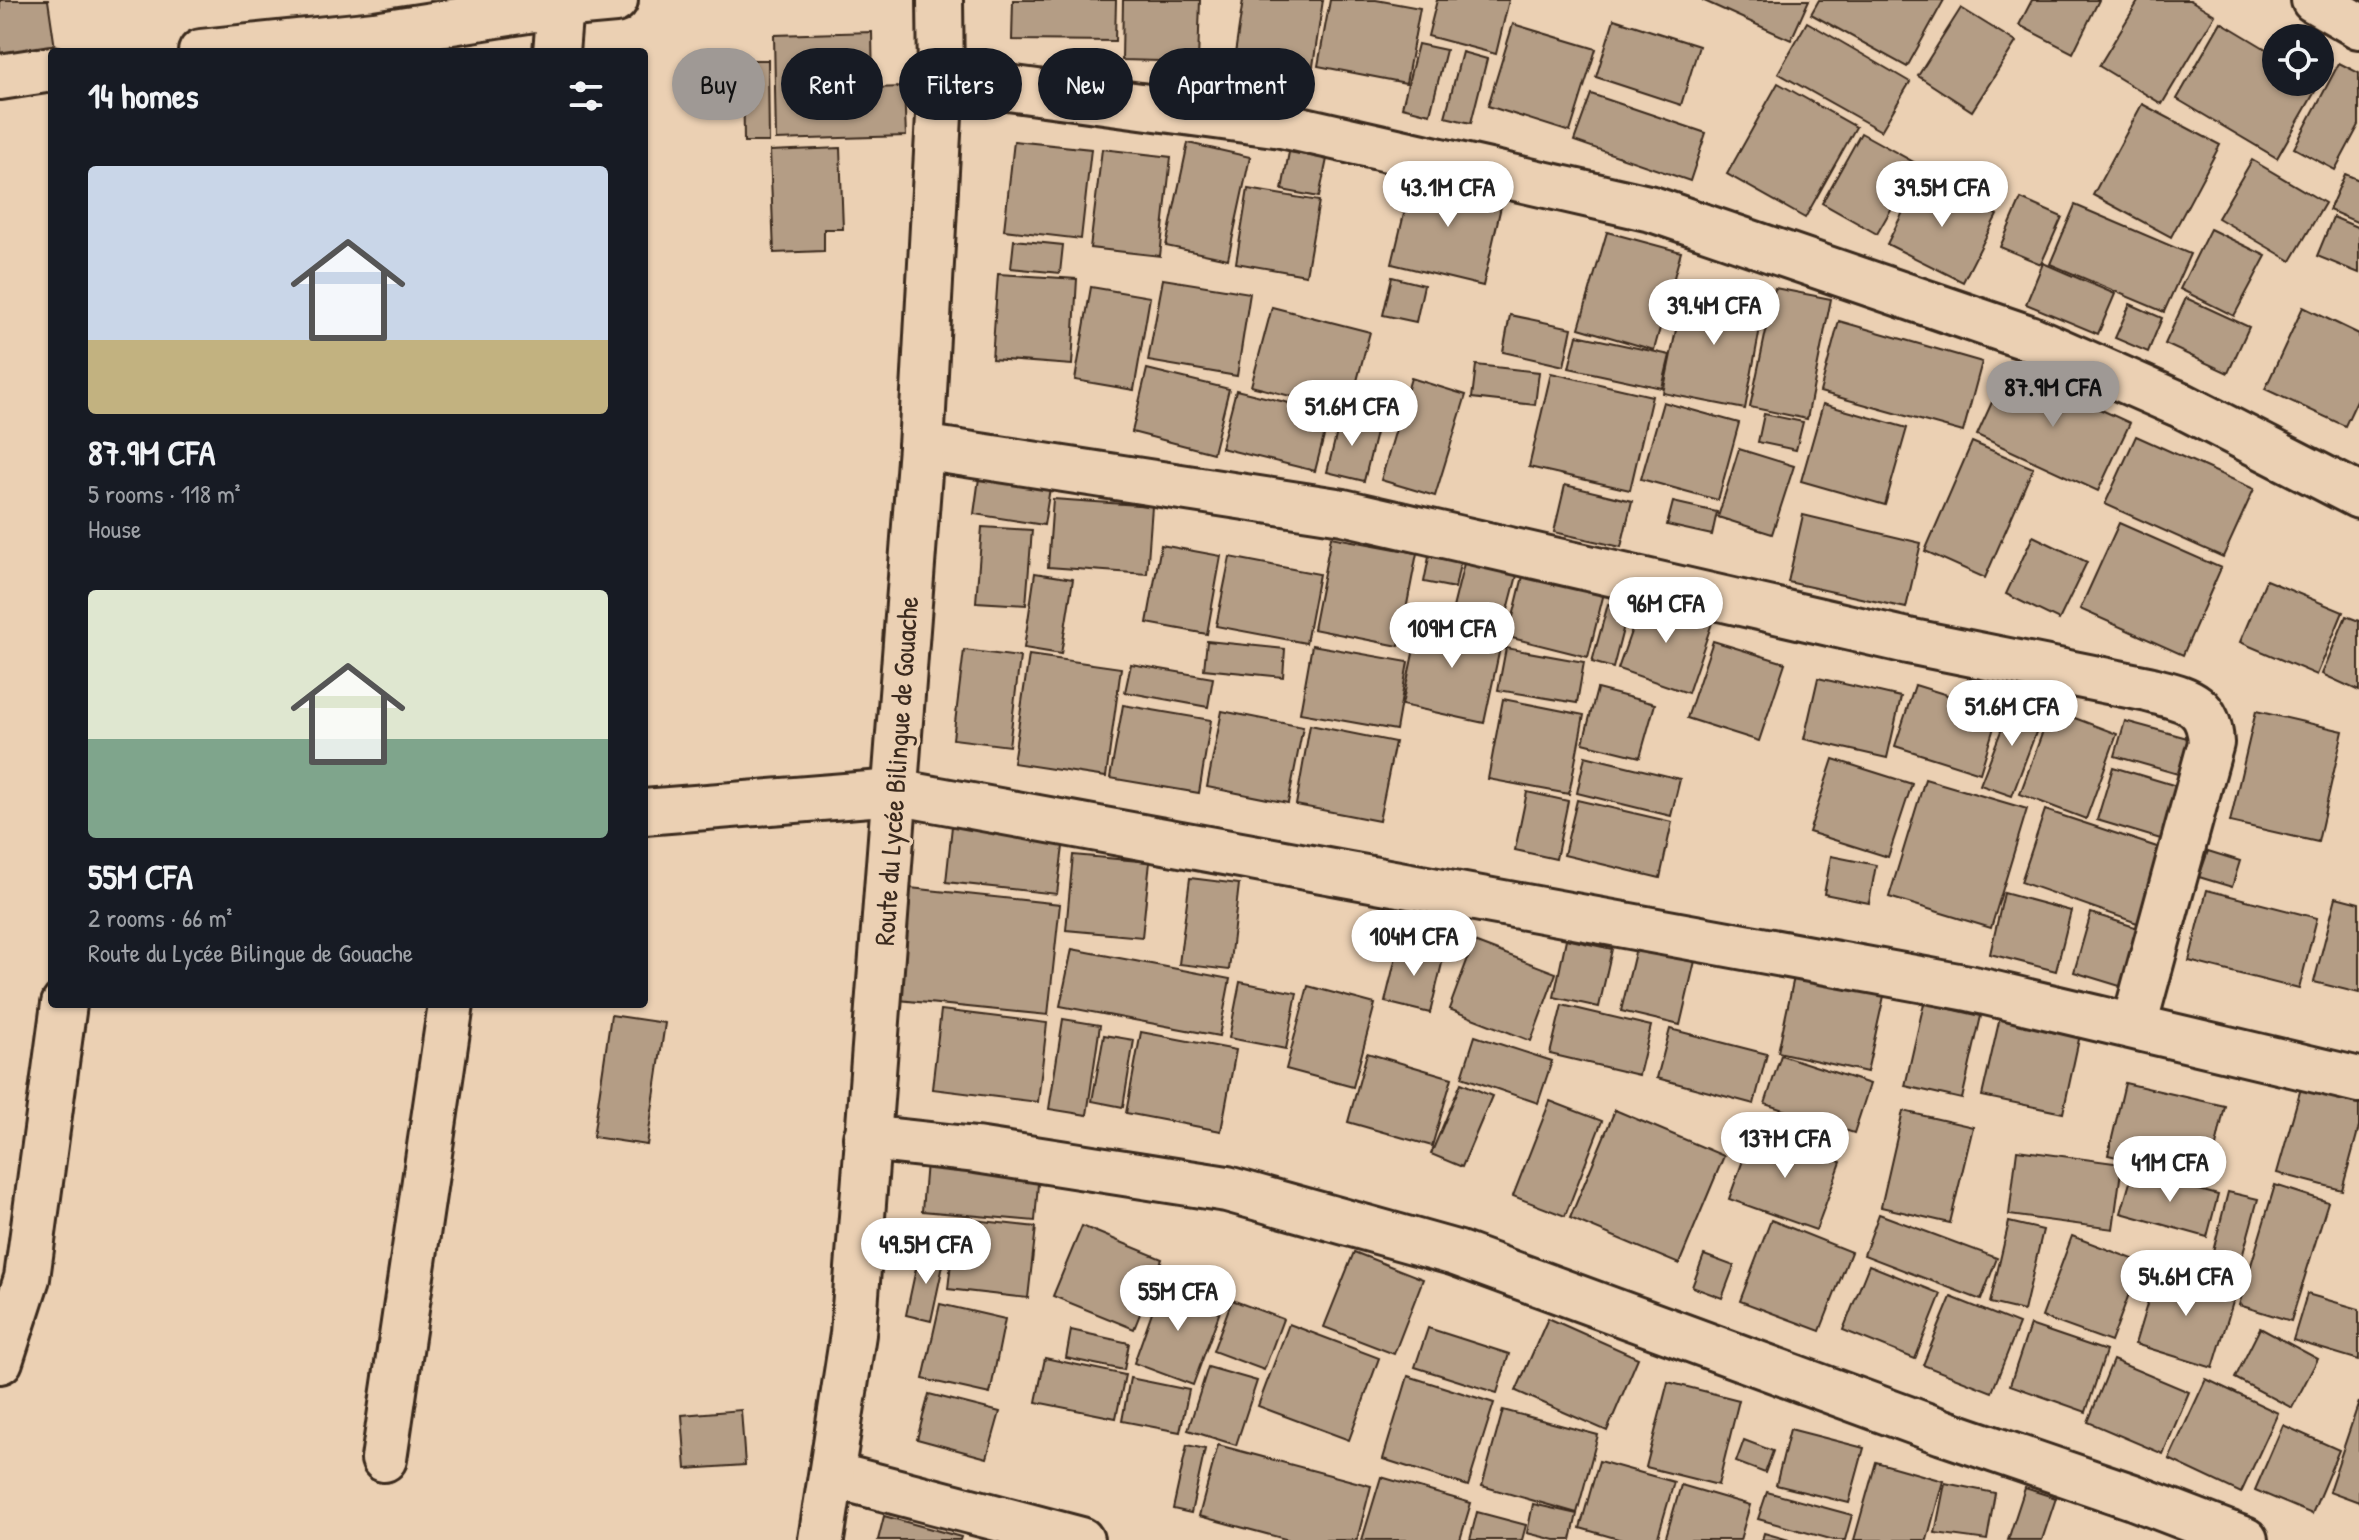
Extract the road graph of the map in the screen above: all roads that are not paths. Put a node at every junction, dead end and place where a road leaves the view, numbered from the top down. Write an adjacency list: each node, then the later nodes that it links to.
1 (615, 0): 4 (street)
2 (940, 0): 8 (street, Route du Lycée Bilingue de Gouache)
3 (2314, 0): 5 (street)
4 (560, 5): 6 (street); 7 (street)
5 (2359, 26)
6 (240, 48)
7 (556, 48)
8 (941, 48)
9 (48, 70): 10 (street)
10 (0, 77)
11 (1022, 90): 14 (street)
12 (939, 120): 13 (street, Route du Lycée Bilingue de Gouache)
13 (921, 447): 15 (street, Route du Lycée Bilingue de Gouache); 19 (street)
14 (2359, 496)
15 (895, 792): 16 (street); 19 (street); 21 (street, Route du Lycée Bilingue de Gouache)
16 (648, 812)
17 (63, 1008): 22 (street)
18 (450, 1008): 23 (street)
19 (2134, 1025): 20 (street)
20 (2359, 1080)
21 (866, 1138): 24 (street, Route du Lycée Bilingue de Gouache); 27 (street)
22 (0, 1361)
23 (384, 1459)
24 (833, 1475): 25 (street, Route du Lycée Bilingue de Gouache); 26 (street)
25 (821, 1540)
26 (1081, 1540)
27 (2245, 1540)

